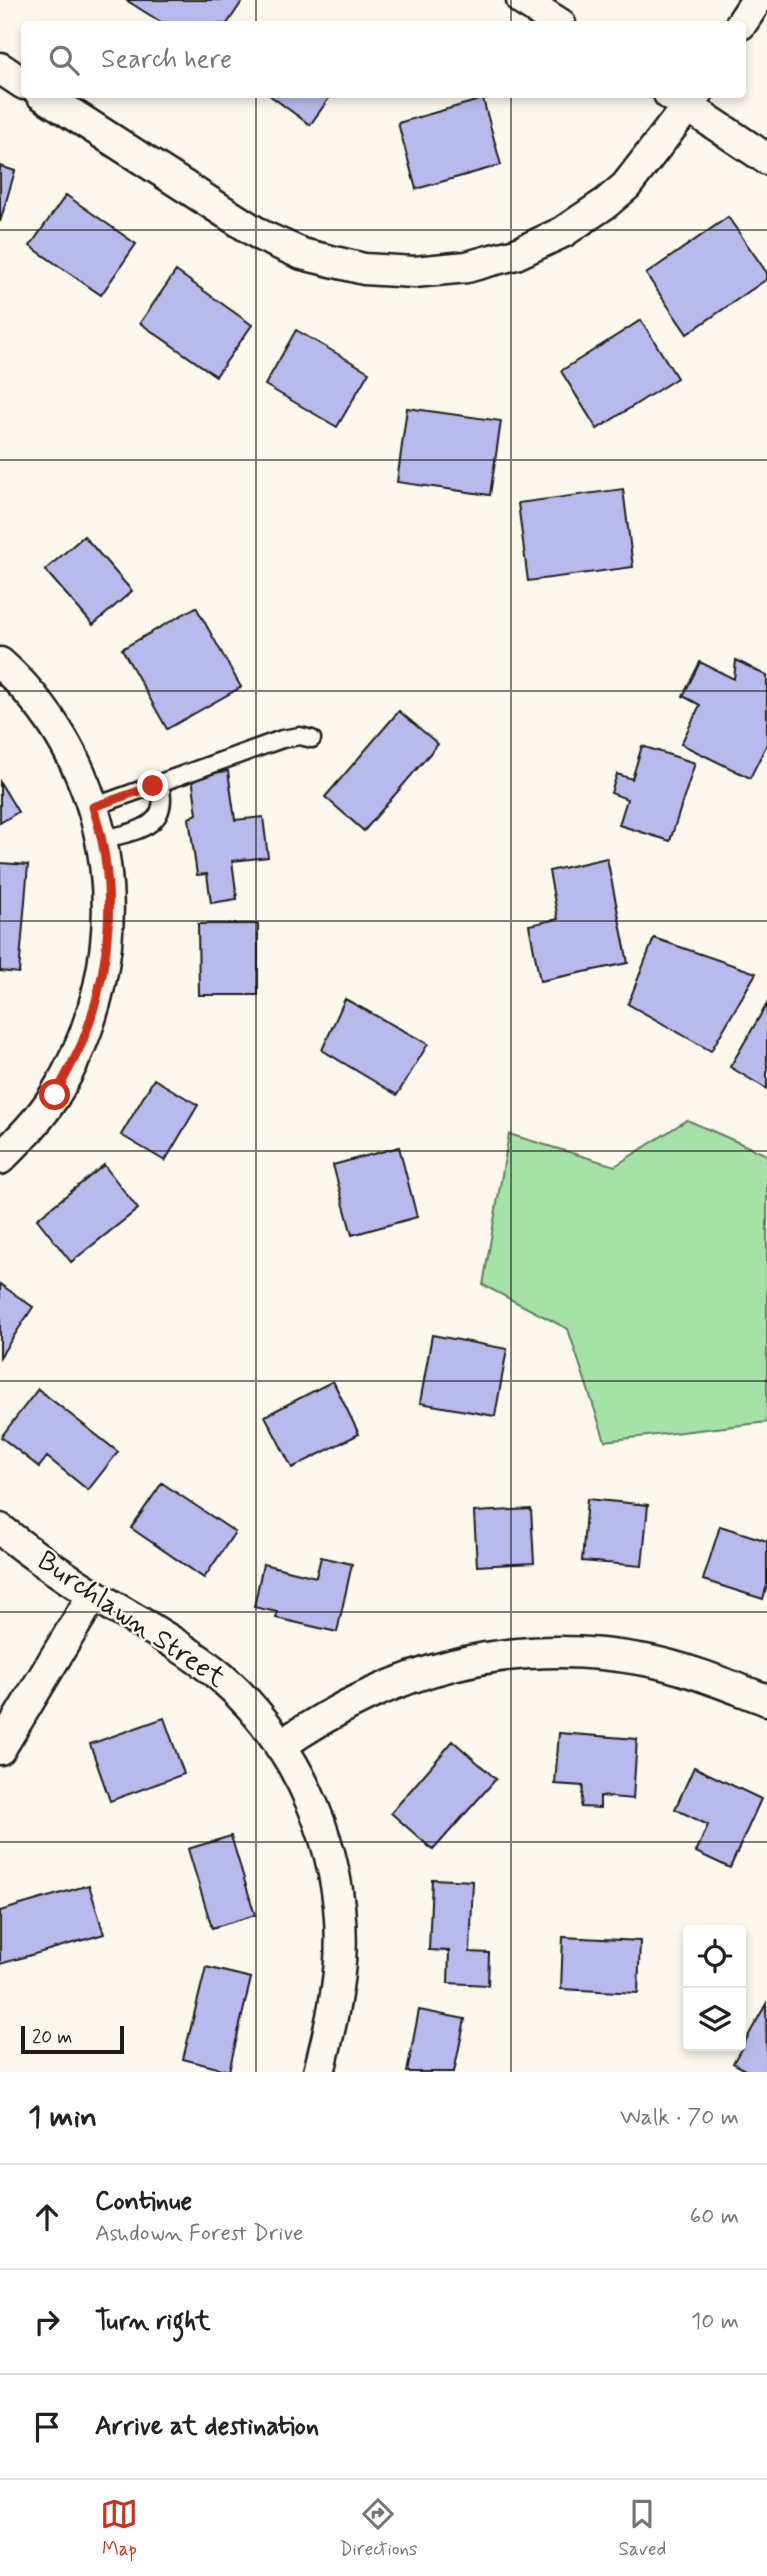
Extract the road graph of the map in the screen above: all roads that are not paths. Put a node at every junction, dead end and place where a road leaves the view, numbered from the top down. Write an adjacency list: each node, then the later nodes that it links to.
1 (522, 0): 3 (street)
2 (757, 0): 4 (street)
3 (555, 21)
4 (743, 21)
5 (0, 68): 6 (street)
6 (21, 82)
7 (47, 98): 8 (street)
8 (685, 99): 9 (street)
9 (767, 159)
10 (0, 663): 13 (street)
11 (312, 739): 12 (lane)
12 (160, 784): 13 (lane); 14 (lane)
13 (93, 807): 14 (street)
14 (102, 840): 15 (street)
15 (0, 1159)
16 (0, 1529): 17 (street, Burchlawn Street)
17 (93, 1595): 19 (street, Burchlawn Street); 20 (street)
18 (767, 1700): 19 (street)
19 (281, 1746): 21 (street, Burchlawn Street)
20 (0, 1749)
21 (319, 2072)

